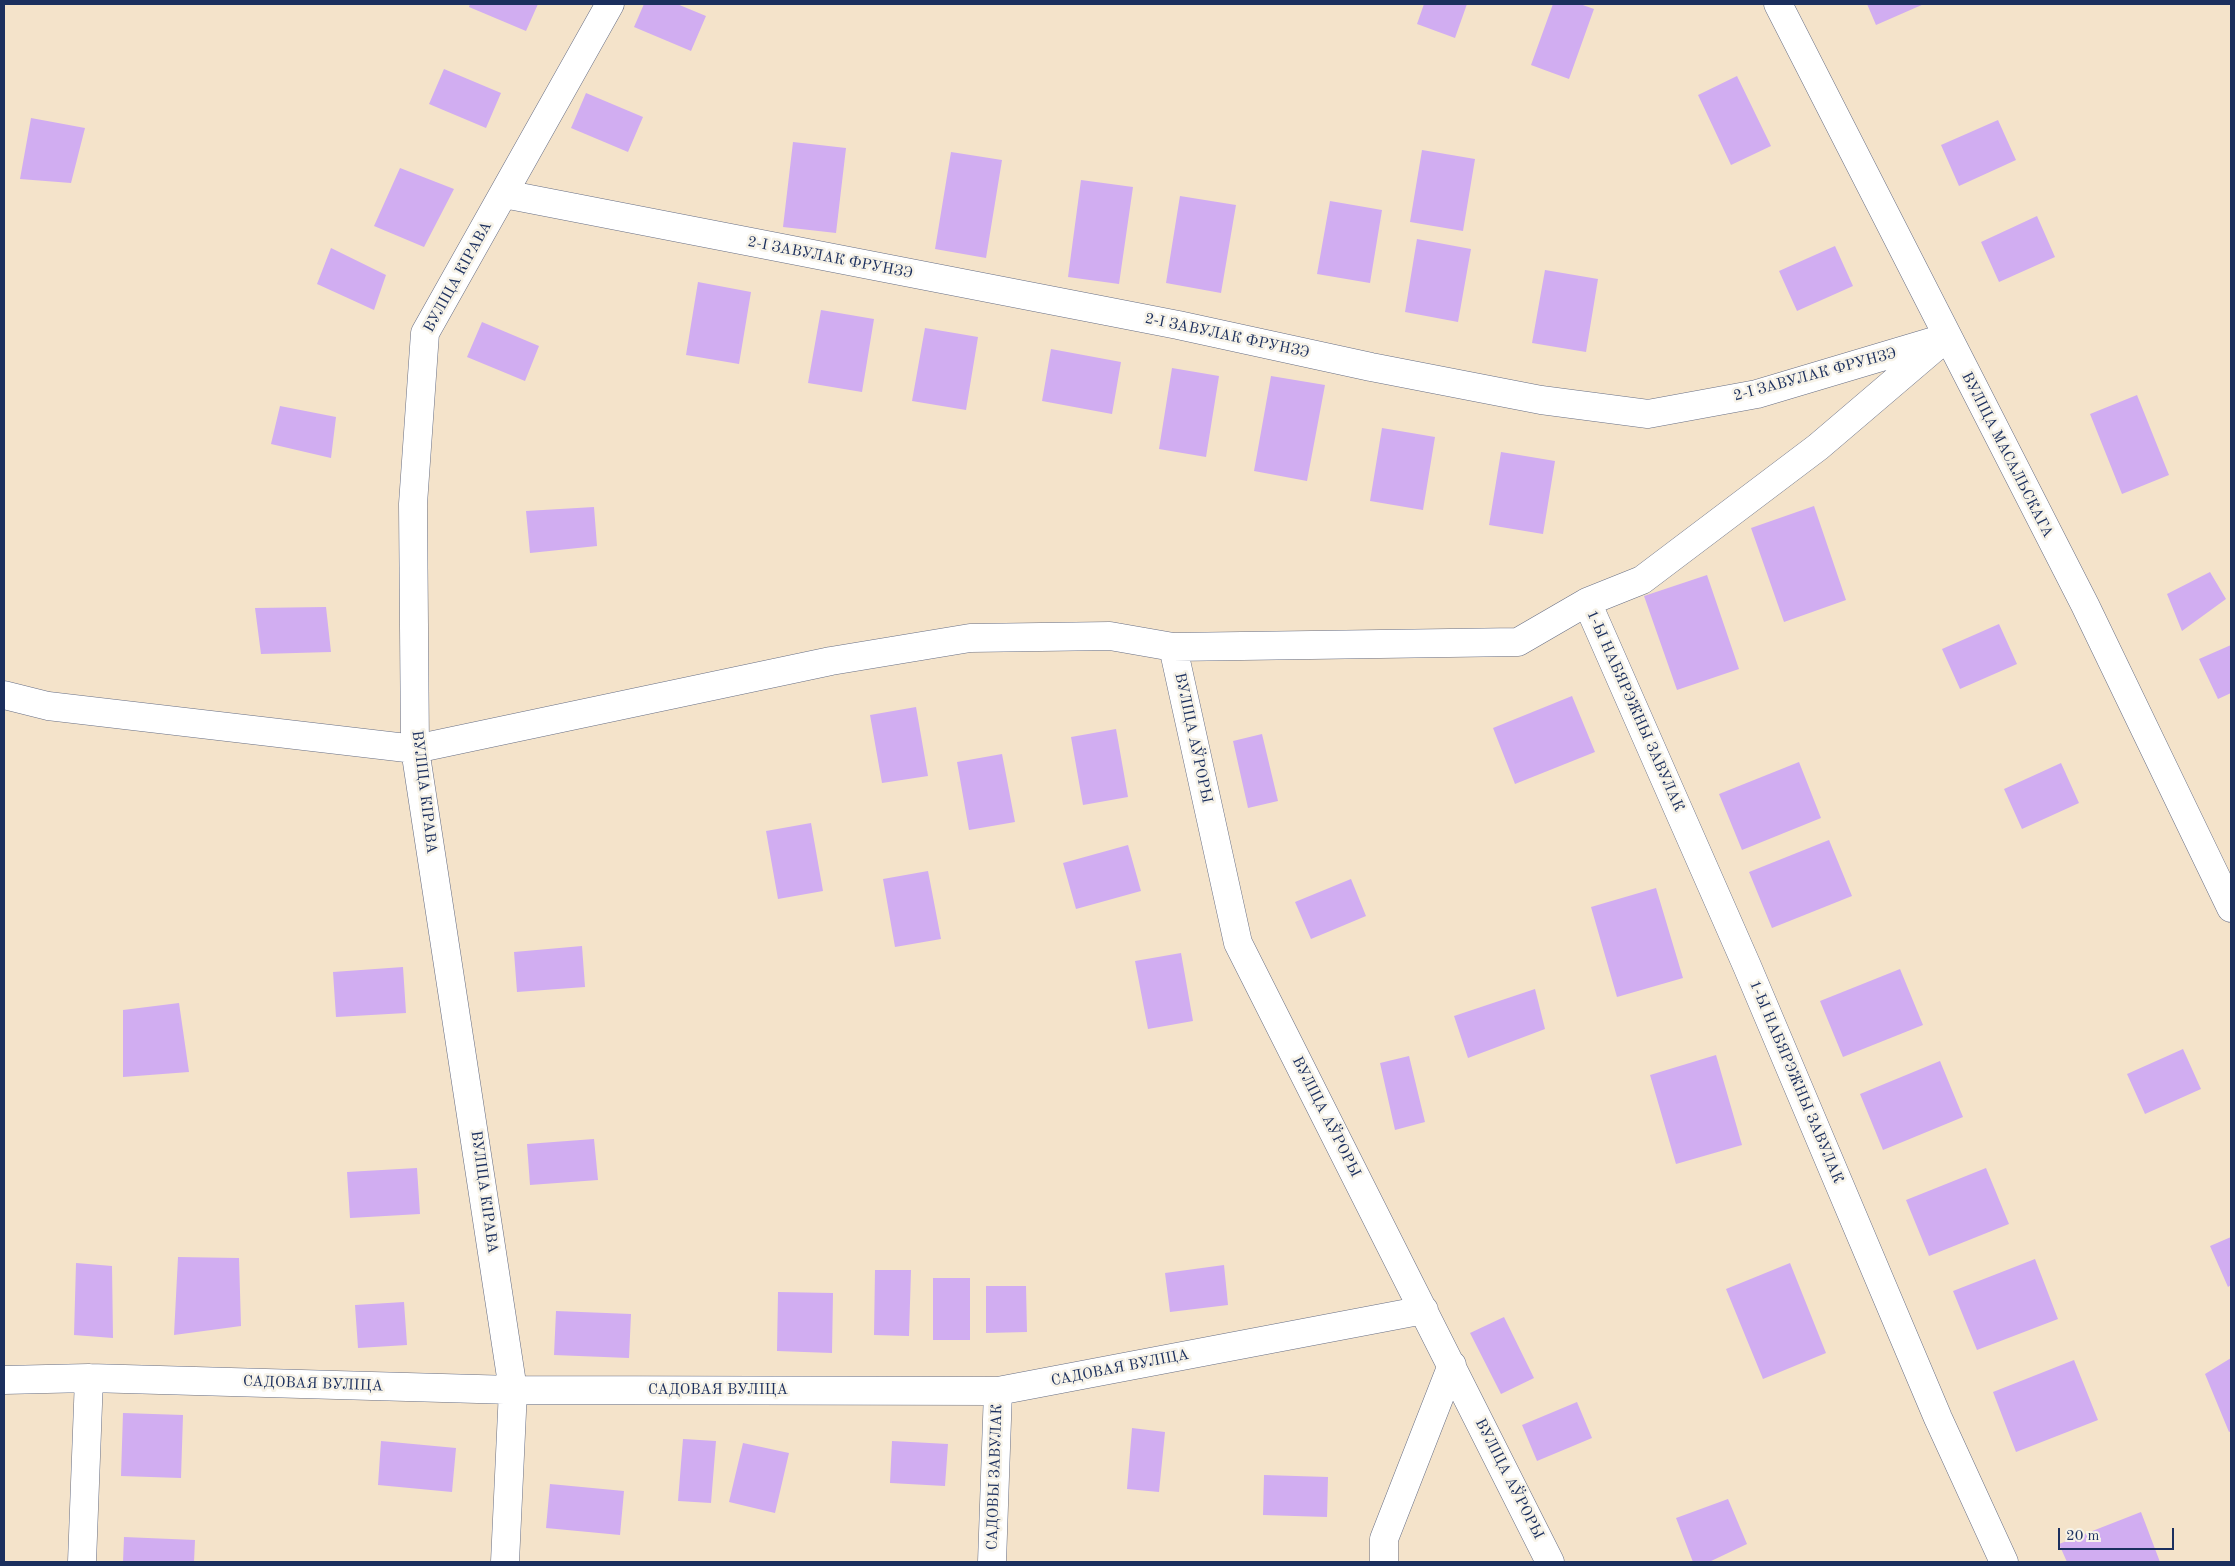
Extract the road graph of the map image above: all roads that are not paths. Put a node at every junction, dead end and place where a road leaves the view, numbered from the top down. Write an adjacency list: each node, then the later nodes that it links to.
1 (610, 4): 3 (street, ВУЛІЦА КІРАВА)
2 (1778, 4): 4 (street, ВУЛІЦА МАСАЛЬСКАГА)
3 (504, 194): 4 (street, 2-І ЗАВУЛАК ФРУНЗЭ); 8 (street, ВУЛІЦА КІРАВА)
4 (1947, 337): 5 (street); 9 (street, ВУЛІЦА МАСАЛЬСКАГА)
5 (1587, 602): 6 (street); 21 (street, 1-Ы НАБЯРЭЖНЫ ЗАВУЛАК)
6 (1172, 647): 8 (street); 10 (street, ВУЛІЦА АЎРОРЫ)
7 (4, 695): 8 (street)
8 (415, 749): 14 (street, ВУЛІЦА КІРАВА)
9 (2231, 908)
10 (1424, 1310): 11 (street, ВУЛІЦА АЎРОРЫ); 15 (street, САДОВАЯ ВУЛІЦА)
11 (1452, 1365): 19 (street); 20 (street, ВУЛІЦА АЎРОРЫ)
12 (89, 1378): 13 (street, САДОВАЯ ВУЛІЦА); 14 (street, САДОВАЯ ВУЛІЦА); 16 (street)
13 (4, 1380)
14 (513, 1390): 15 (street, САДОВАЯ ВУЛІЦА); 17 (street, ВУЛІЦА КІРАВА)
15 (998, 1391): 18 (street, САДОВЫ ЗАВУЛАК)
16 (82, 1562)
17 (505, 1562)
18 (992, 1562)
19 (1384, 1562)
20 (1550, 1562)
21 (2004, 1562)

